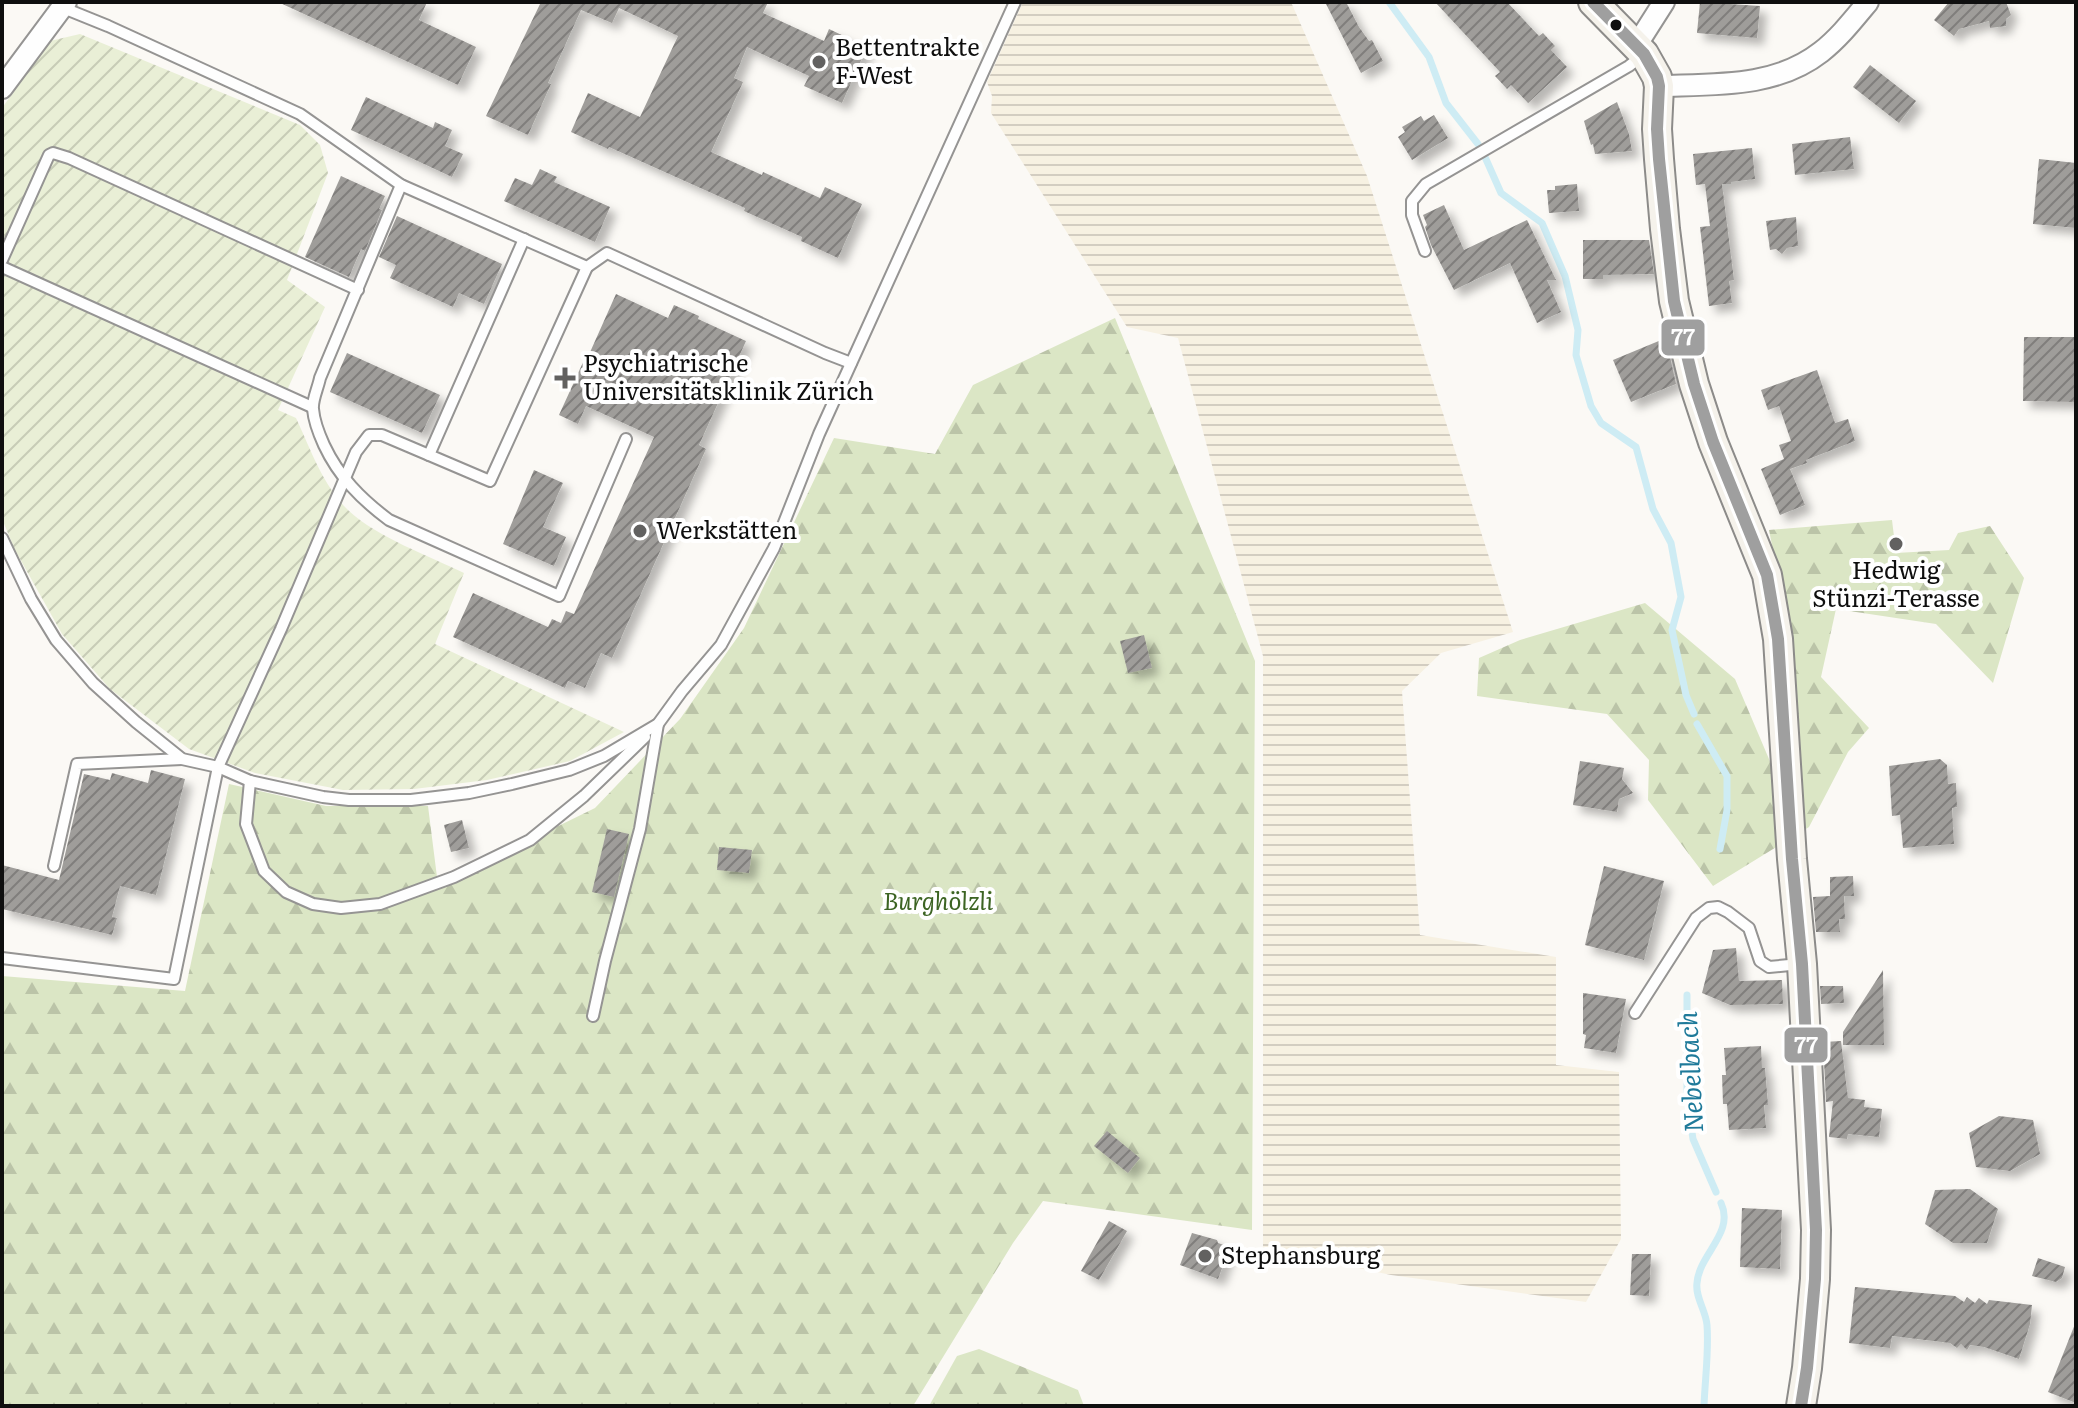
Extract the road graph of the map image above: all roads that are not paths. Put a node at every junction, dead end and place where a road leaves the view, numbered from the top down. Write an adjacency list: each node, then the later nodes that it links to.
1 (1015, 2): 15 (lane)
2 (1593, 2): 6 (street)
3 (1664, 2): 6 (street)
4 (1868, 2): 6 (street)
5 (63, 4): 7 (street); 8 (lane)
6 (1649, 64): 10 (lane); 27 (street)
7 (2, 88)
8 (401, 185): 9 (lane); 14 (lane)
9 (524, 239): 13 (lane); 18 (lane)
10 (1425, 251)
11 (2, 260): 14 (lane)
12 (2, 267): 16 (lane)
13 (587, 267): 15 (lane); 18 (lane)
14 (358, 290): 16 (lane)
15 (851, 363): 21 (lane)
16 (312, 407): 19 (lane)
17 (626, 439): 19 (lane)
18 (429, 455): 19 (lane)
19 (344, 481): 23 (lane)
20 (2, 538): 22 (lane)
21 (658, 724): 24 (lane); 24 (lane); 29 (lane)
22 (182, 759): 23 (lane); 25 (lane)
23 (218, 767): 24 (lane); 26 (lane)
24 (250, 781)
25 (54, 866)
26 (2, 958)
27 (1802, 964): 28 (lane); 30 (street)
28 (1635, 1013)
29 (593, 1016)
30 (1801, 1406)

